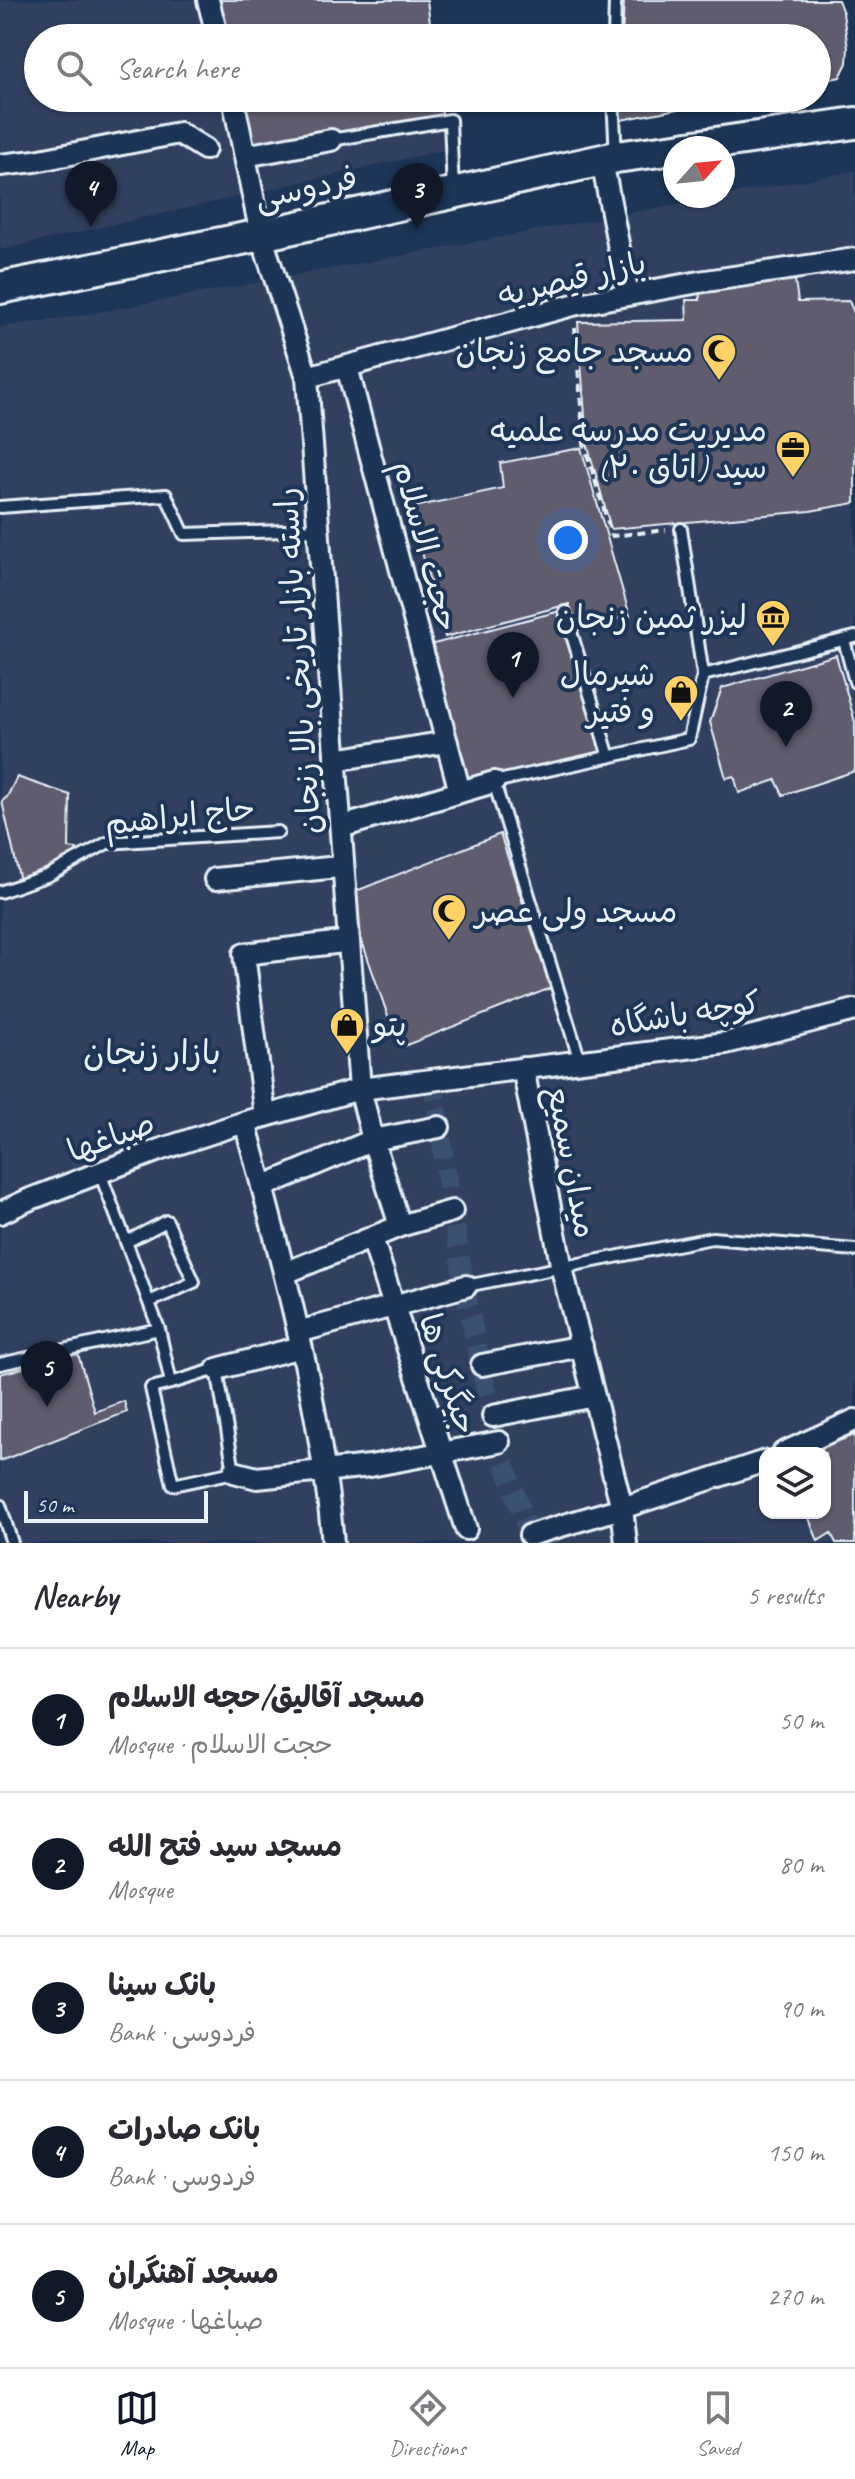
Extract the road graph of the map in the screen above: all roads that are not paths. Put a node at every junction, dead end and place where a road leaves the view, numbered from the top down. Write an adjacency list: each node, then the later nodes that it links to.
1 (208, 0): 3 (street)
2 (615, 0): 4 (lane)
3 (214, 24)
4 (614, 24)
5 (236, 112): 12 (street, راسته بازار تاریخی بالا زنجان)
6 (612, 112): 13 (lane)
7 (855, 123): 9 (main road, فردوسی)
8 (331, 140): 12 (street); 15 (lane)
9 (735, 140)
10 (205, 149): 14 (street)
11 (663, 150): 13 (main road, فردوسی)
12 (245, 156): 16 (street, راسته بازار تاریخی بالا زنجان)
13 (609, 159): 15 (main road, فردوسی); 19 (street)
14 (0, 165)
15 (453, 193): 16 (main road, فردوسی)
16 (261, 235): 18 (main road, فردوسی); 21 (street, راسته بازار تاریخی بالا زنجان)
17 (855, 259): 19 (street, بازار قیصریه)
18 (0, 288)
19 (628, 295): 20 (street, بازار قیصریه)
20 (347, 367): 21 (street, بازار قیصریه); 29 (street, حجت الاسلام)
21 (307, 377): 24 (street, راسته بازار تاریخی بالا زنجان)
22 (0, 507): 24 (lane)
23 (681, 529): 27 (lane)
24 (318, 530): 31 (street, راسته بازار تاریخی بالا زنجان)
25 (565, 612): 30 (lane)
26 (849, 638): 27 (lane); 28 (lane)
27 (703, 675): 30 (lane)
28 (855, 682)
29 (447, 742): 31 (street); 33 (street, حجت الاسلام)
30 (609, 757): 32 (lane)
31 (335, 760): 34 (street, راسته بازار تاریخی بالا زنجان)
32 (494, 782): 33 (street); 41 (lane)
33 (460, 792): 34 (street)
34 (341, 827): 43 (street, راسته بازار تاریخی بالا زنجان)
35 (278, 832): 38 (lane, حاج ابراهیم)
36 (339, 867): 37 (street)
37 (215, 879)
38 (0, 892)
39 (343, 942): 44 (street)
40 (855, 1010): 41 (street, کوچه باشگاه)
41 (580, 1061): 42 (street, کوچه باشگاه)
42 (523, 1068): 43 (street, کوچه باشگاه); 55 (street, میدان سمیع)
43 (360, 1089): 44 (street, صباغها); 46 (street, راسته بازار تاریخی بالا زنجان)
44 (255, 1119): 47 (street, صباغها); 48 (street)
45 (439, 1127): 46 (street)
46 (373, 1140): 48 (street); 51 (street, راسته بازار تاریخی بالا زنجان)
47 (100, 1173): 50 (street, صباغها); 53 (lane)
48 (262, 1187): 56 (street)
49 (452, 1211): 51 (street)
50 (0, 1213)
51 (400, 1226): 52 (street)
52 (372, 1238): 56 (street); 76 (street, جیگرکی ها)
53 (126, 1242): 58 (lane); 58 (lane)
54 (855, 1250): 55 (lane)
55 (562, 1269): 57 (lane); 61 (street, میدان سمیع)
56 (285, 1273): 60 (street)
57 (466, 1286): 60 (street)
58 (149, 1302): 59 (lane)
59 (159, 1329): 62 (lane); 65 (lane)
60 (300, 1339): 64 (street); 72 (street)
61 (582, 1346): 63 (street); 66 (street, میدان سمیع)
62 (0, 1364)
63 (482, 1365)
64 (217, 1369): 65 (lane); 73 (lane)
65 (171, 1383): 73 (lane)
66 (594, 1396): 67 (street); 75 (street, میدان سمیع)
67 (493, 1416)
68 (855, 1420): 70 (street)
69 (499, 1442): 72 (street)
70 (796, 1447)
71 (759, 1463): 75 (street)
72 (326, 1471): 73 (street); 79 (street)
73 (234, 1472)
74 (0, 1505): 78 (lane)
75 (622, 1508): 77 (street); 80 (street, میدان سمیع)
76 (466, 1529)
77 (530, 1535)
78 (12, 1543)
79 (333, 1543)
80 (626, 1543)

